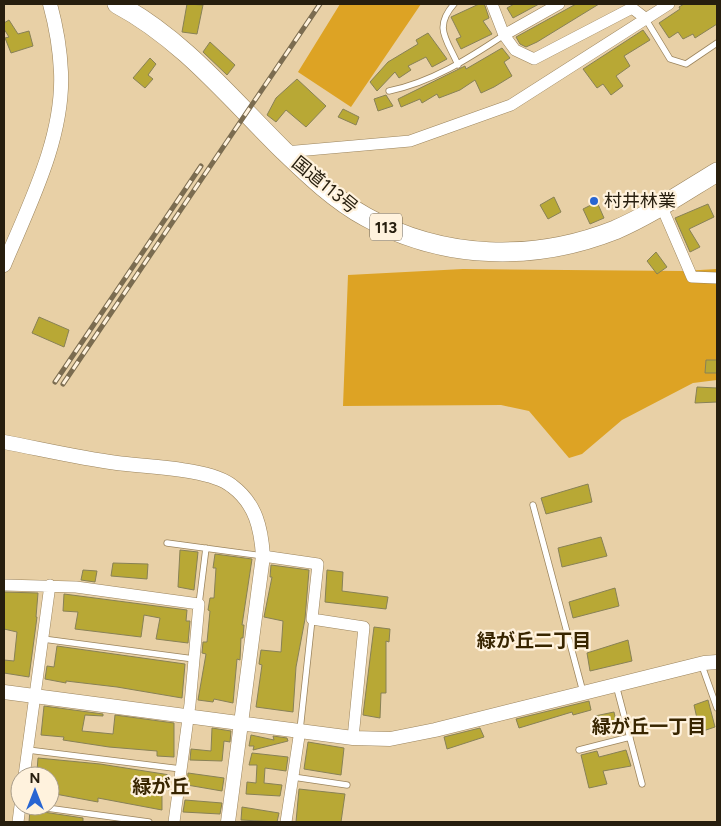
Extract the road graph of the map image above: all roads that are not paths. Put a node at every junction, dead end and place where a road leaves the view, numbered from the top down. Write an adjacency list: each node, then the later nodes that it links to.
1 (50, 4): 15 (street)
2 (117, 4): 12 (highway, 国道113号 / 113)
3 (454, 4): 10 (lane)
4 (492, 4): 8 (street)
5 (559, 4): 8 (street)
6 (669, 4): 7 (street)
7 (645, 18): 8 (street); 9 (lane); 12 (street)
8 (504, 35): 10 (lane)
9 (717, 43)
10 (458, 65): 11 (lane)
11 (389, 91)
12 (285, 152): 14 (highway, 国道113号 / 113)
13 (717, 172): 14 (highway, 国道113号 / 113)
14 (662, 205): 16 (street)
15 (4, 265)
16 (717, 278)
17 (4, 442): 21 (street)
18 (533, 505): 32 (lane)
19 (167, 542): 20 (lane)
20 (206, 548): 21 (lane); 24 (lane)
21 (263, 556): 25 (street); 36 (street)
22 (4, 585): 23 (street)
23 (50, 585): 24 (street); 26 (street)
24 (200, 604): 27 (street)
25 (312, 619): 37 (lane); 38 (street)
26 (43, 639): 27 (lane); 33 (street)
27 (194, 660): 35 (street)
28 (717, 662): 29 (street)
29 (701, 664): 30 (street); 34 (lane)
30 (616, 684): 32 (street); 39 (lane)
31 (4, 692): 33 (street)
32 (583, 692): 38 (street)
33 (36, 696): 35 (street); 40 (street)
34 (717, 708)
35 (187, 715): 36 (street); 43 (street)
36 (241, 722): 37 (street); 50 (street)
37 (300, 730): 38 (street); 44 (street)
38 (352, 738)
39 (630, 738): 41 (lane); 45 (lane)
40 (28, 750): 42 (street); 43 (lane)
41 (579, 750)
42 (26, 766)
43 (181, 769): 49 (street)
44 (293, 777): 46 (lane); 51 (street)
45 (642, 784)
46 (347, 785)
47 (60, 810): 48 (lane)
48 (149, 822)
49 (174, 822)
50 (228, 822)
51 (286, 822)

